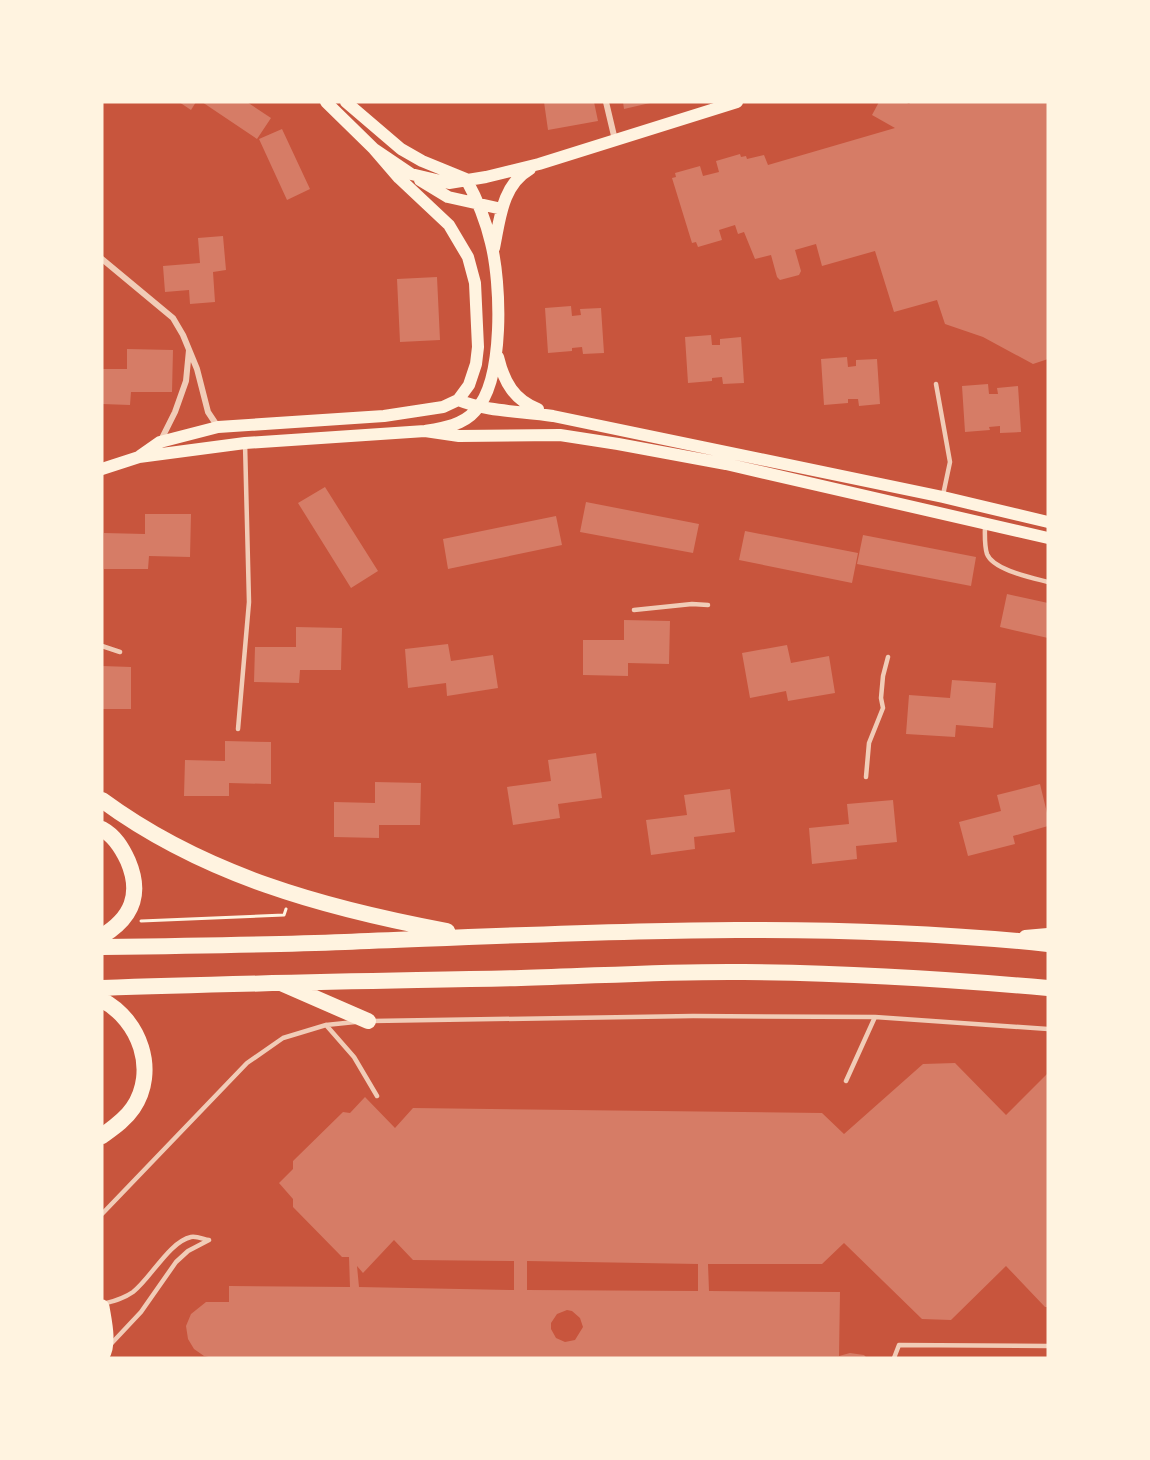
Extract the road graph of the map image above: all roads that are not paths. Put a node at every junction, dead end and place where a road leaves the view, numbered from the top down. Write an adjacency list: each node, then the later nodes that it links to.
1 (326, 102): 6 (main road)
2 (346, 102): 9 (main road)
3 (606, 102): 5 (street)
4 (737, 102): 5 (main road)
5 (615, 140): 7 (main road)
6 (374, 149): 8 (main road); 17 (main road)
7 (539, 164): 9 (main road); 11 (main road)
8 (411, 174): 9 (main road); 10 (main road)
9 (466, 179): 10 (main road)
10 (478, 205): 11 (main road); 12 (main road)
11 (502, 209): 12 (main road)
12 (493, 252): 15 (main road)
13 (102, 259): 14 (street)
14 (189, 349): 21 (street); 23 (street)
15 (497, 352): 18 (main road); 19 (main road)
16 (936, 384): 27 (lane)
17 (458, 400): 18 (main road); 20 (main road)
18 (478, 408): 19 (main road); 22 (main road)
19 (554, 416): 27 (main road)
20 (241, 424): 21 (main road); 24 (main road)
21 (218, 427): 23 (main road)
22 (426, 431): 24 (main road); 29 (main road)
23 (160, 442): 25 (main road)
24 (245, 443): 25 (main road); 37 (lane)
25 (139, 457): 26 (main road)
26 (102, 469)
27 (943, 497): 28 (main road)
28 (1048, 522)
29 (985, 524): 30 (main road); 31 (lane)
30 (1048, 538)
31 (1048, 582)
32 (708, 605): 33 (lane)
33 (634, 610)
34 (102, 646): 35 (lane)
35 (120, 652)
36 (888, 657): 38 (lane)
37 (238, 729)
38 (866, 777)
39 (102, 800): 43 (highway)
40 (102, 829): 42 (highway)
41 (1048, 934): 44 (main road)
42 (102, 936)
43 (474, 936): 44 (highway); 46 (highway)
44 (989, 938): 45 (highway)
45 (1048, 944)
46 (102, 947)
47 (280, 982): 48 (highway); 49 (highway); 52 (highway)
48 (102, 988)
49 (1048, 988)
50 (102, 1000): 57 (highway)
51 (875, 1017): 52 (lane); 54 (lane); 55 (lane)
52 (368, 1021): 53 (lane)
53 (326, 1024): 56 (lane); 58 (lane)
54 (1048, 1029)
55 (846, 1081)
56 (377, 1096)
57 (102, 1136)
58 (102, 1214)
59 (102, 1306): 61 (main road); 61 (lane)
60 (1048, 1346): 62 (lane)
61 (103, 1354)
62 (894, 1358)

